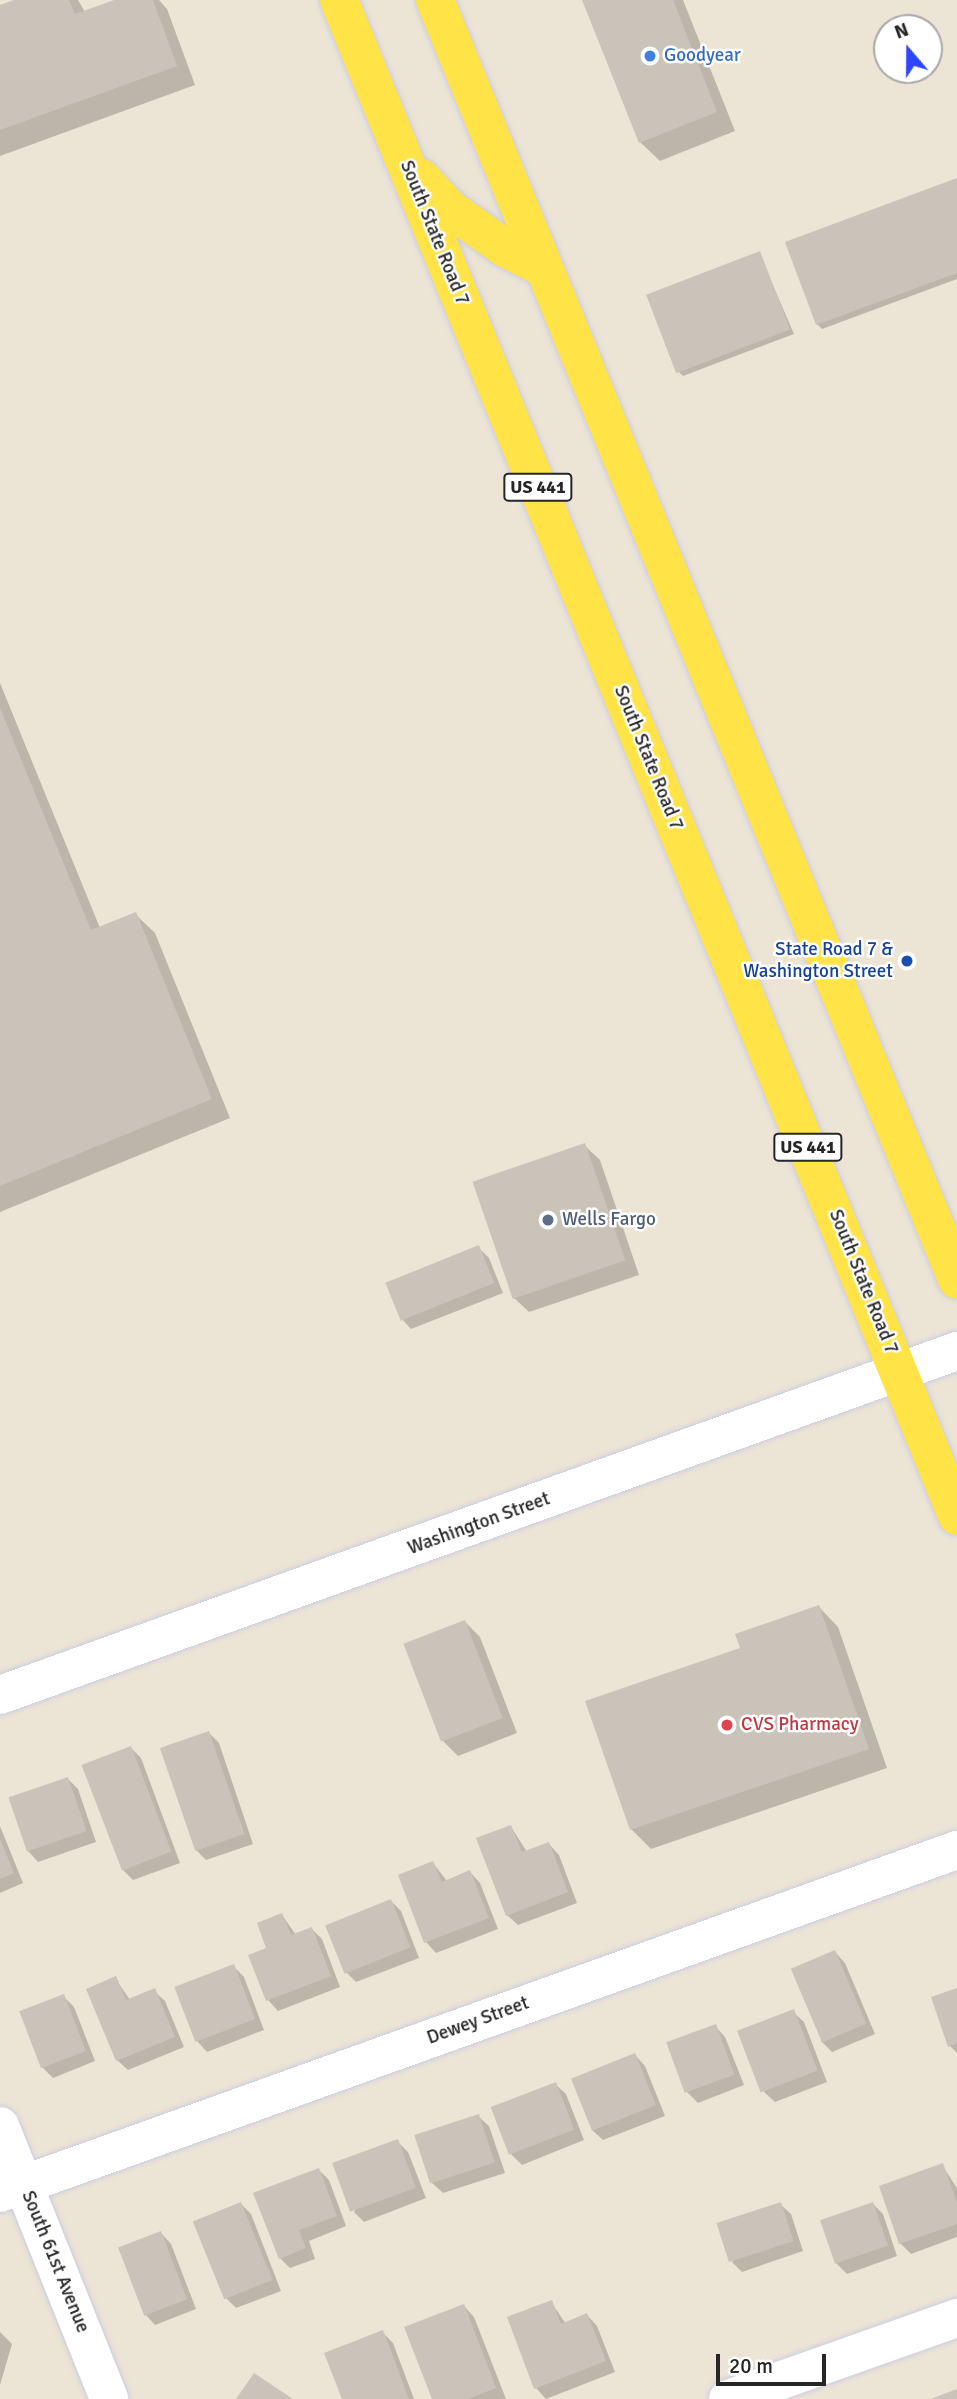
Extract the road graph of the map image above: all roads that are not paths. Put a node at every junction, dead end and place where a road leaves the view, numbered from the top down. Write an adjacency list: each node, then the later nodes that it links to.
1 (338, 0): 3 (main road, South State Road 7 / US 441)
2 (435, 0): 5 (main road)
3 (405, 161): 4 (main road, South State Road 7 / US 441); 5 (main road)
4 (437, 239): 6 (main road); 9 (main road, South State Road 7 / US 441)
5 (544, 268): 6 (main road)
6 (563, 313): 7 (main road)
7 (957, 1280)
8 (957, 1351): 9 (street, Washington Street)
9 (900, 1371): 10 (main road, South State Road 7 / US 441); 11 (street, Washington Street)
10 (957, 1516)
11 (0, 1695)
12 (957, 1850): 14 (street, Dewey Street)
13 (0, 2126): 14 (street, South 61st Avenue)
14 (12, 2188): 16 (street, South 61st Avenue)
15 (957, 2318): 17 (street)
16 (109, 2399)
17 (728, 2399)

